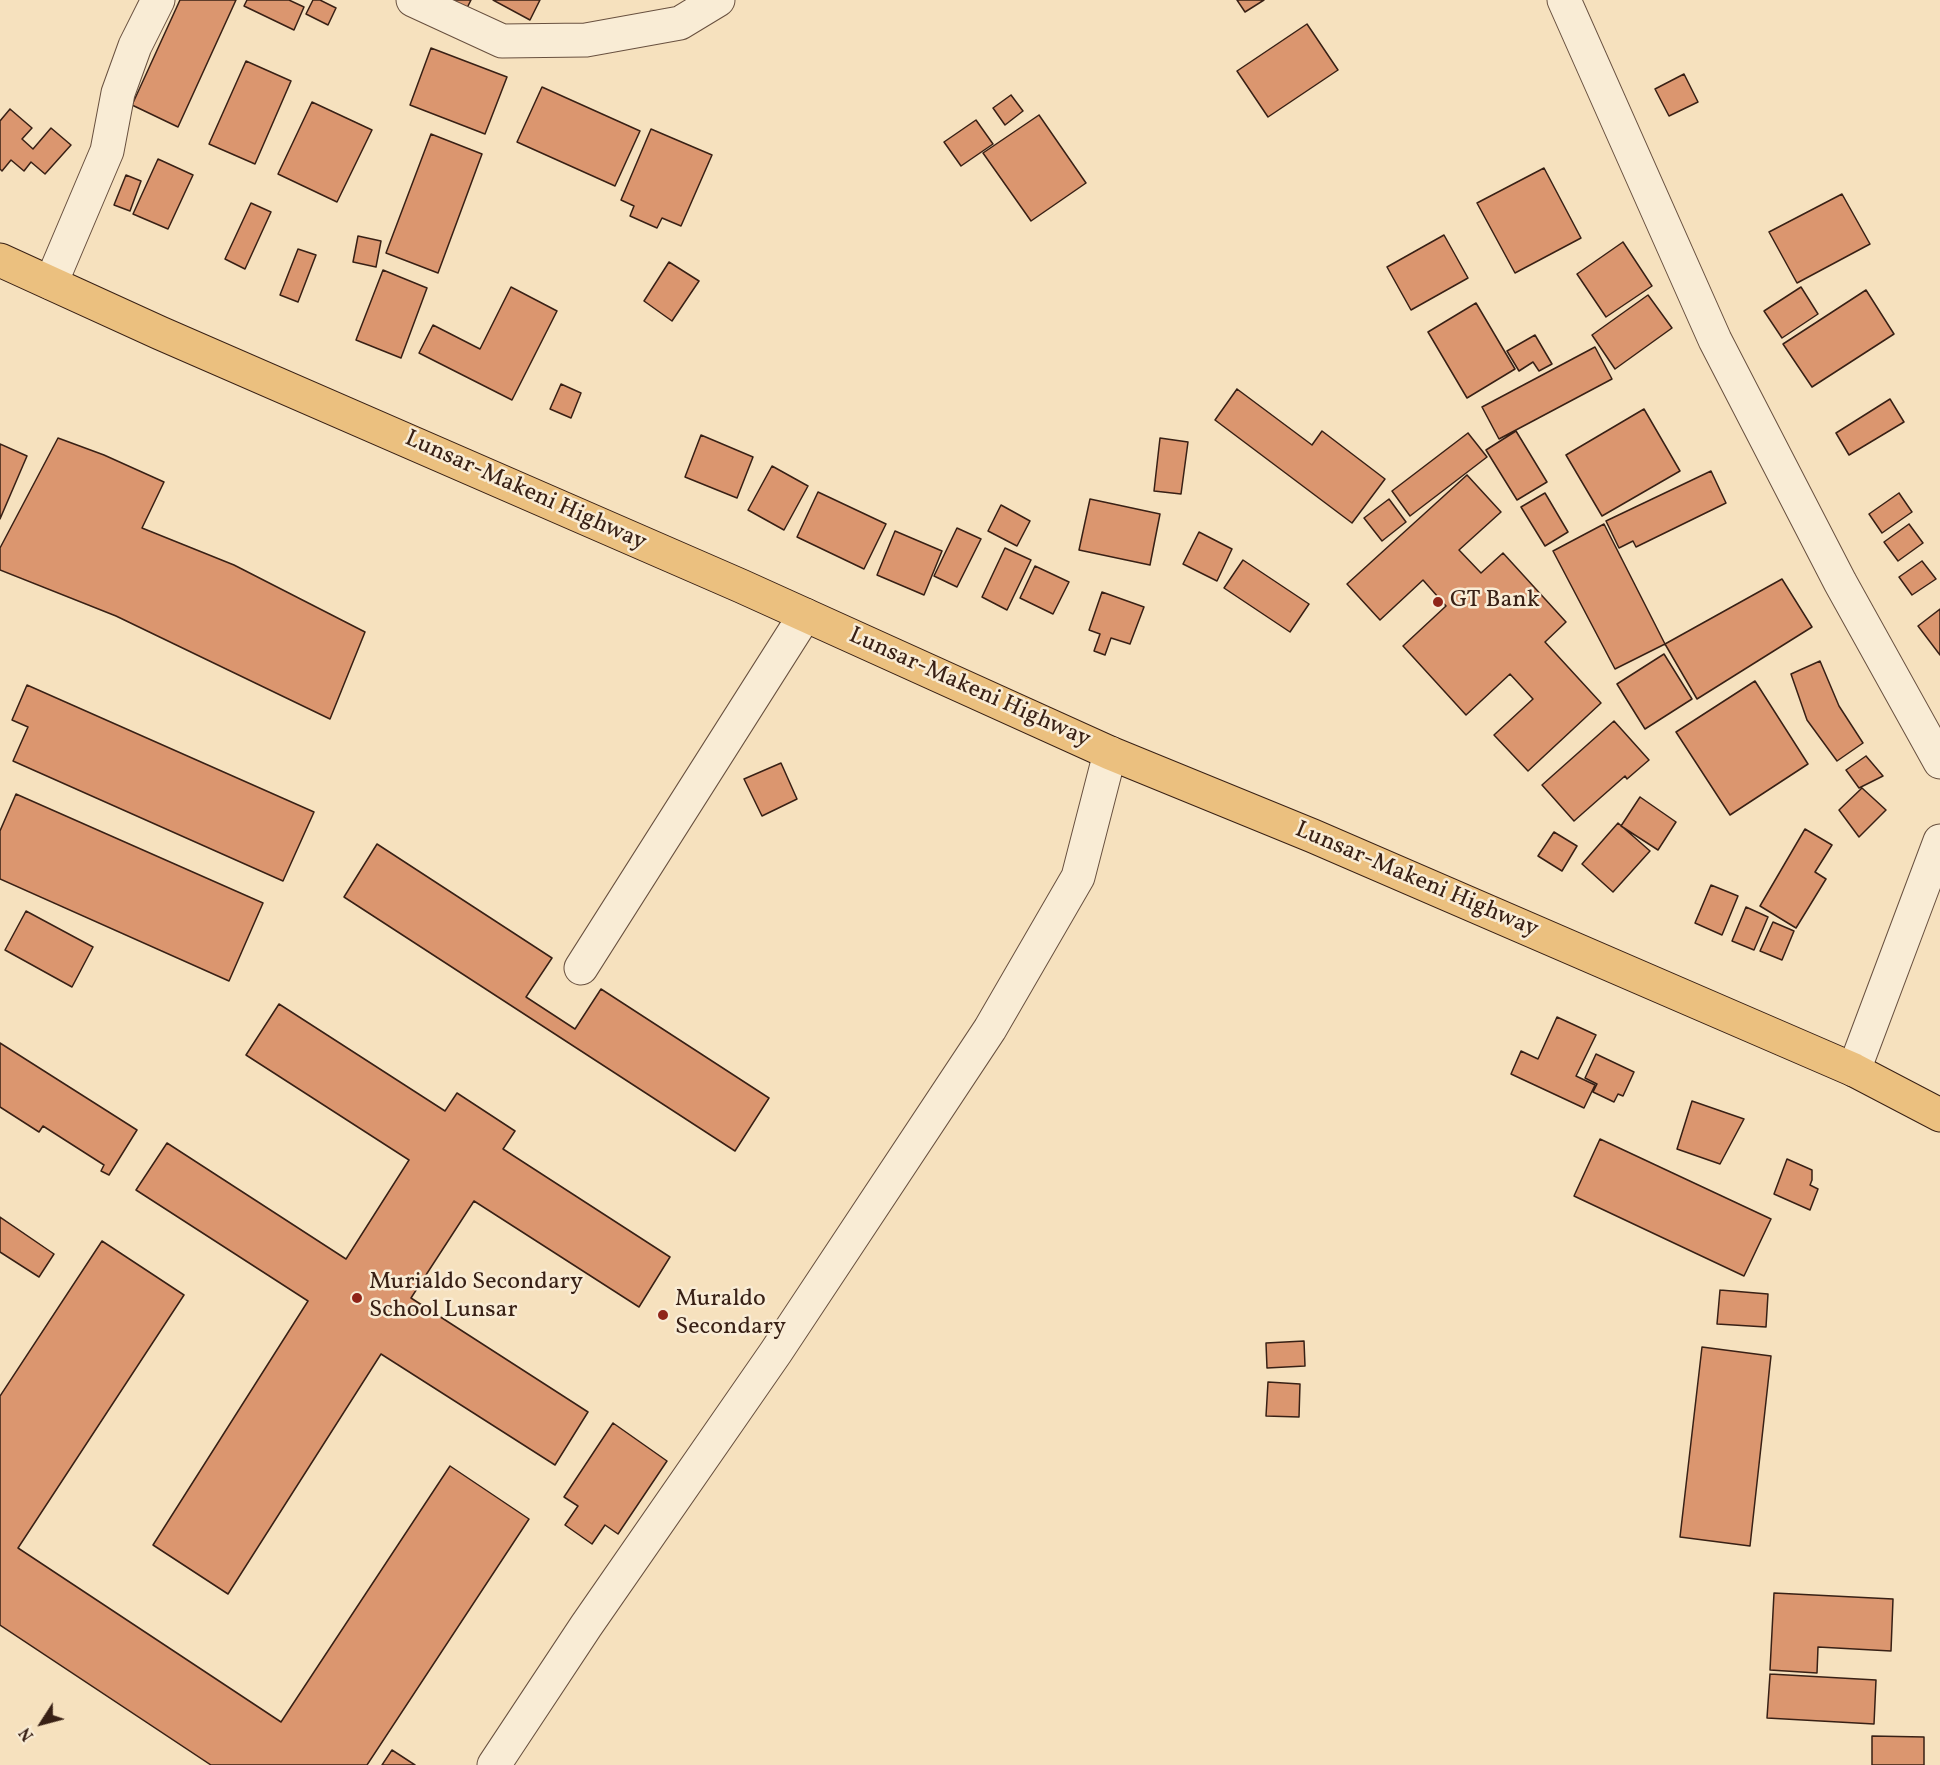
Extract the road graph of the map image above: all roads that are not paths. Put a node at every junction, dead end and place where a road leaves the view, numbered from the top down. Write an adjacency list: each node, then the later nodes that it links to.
1 (158, 0): 6 (street)
2 (413, 0): 3 (street)
3 (718, 0)
4 (1564, 0): 9 (street)
5 (0, 260): 6 (main road, Lunsar-Makeni Highway)
6 (51, 284): 7 (main road, Lunsar-Makeni Highway)
7 (805, 615): 8 (main road, Lunsar-Makeni Highway); 11 (street)
8 (1110, 753): 12 (main road, Lunsar-Makeni Highway); 14 (street)
9 (1940, 762)
10 (1940, 842): 12 (street)
11 (581, 968)
12 (1854, 1070): 13 (main road, Lunsar-Makeni Highway)
13 (1940, 1115)
14 (494, 1765)

